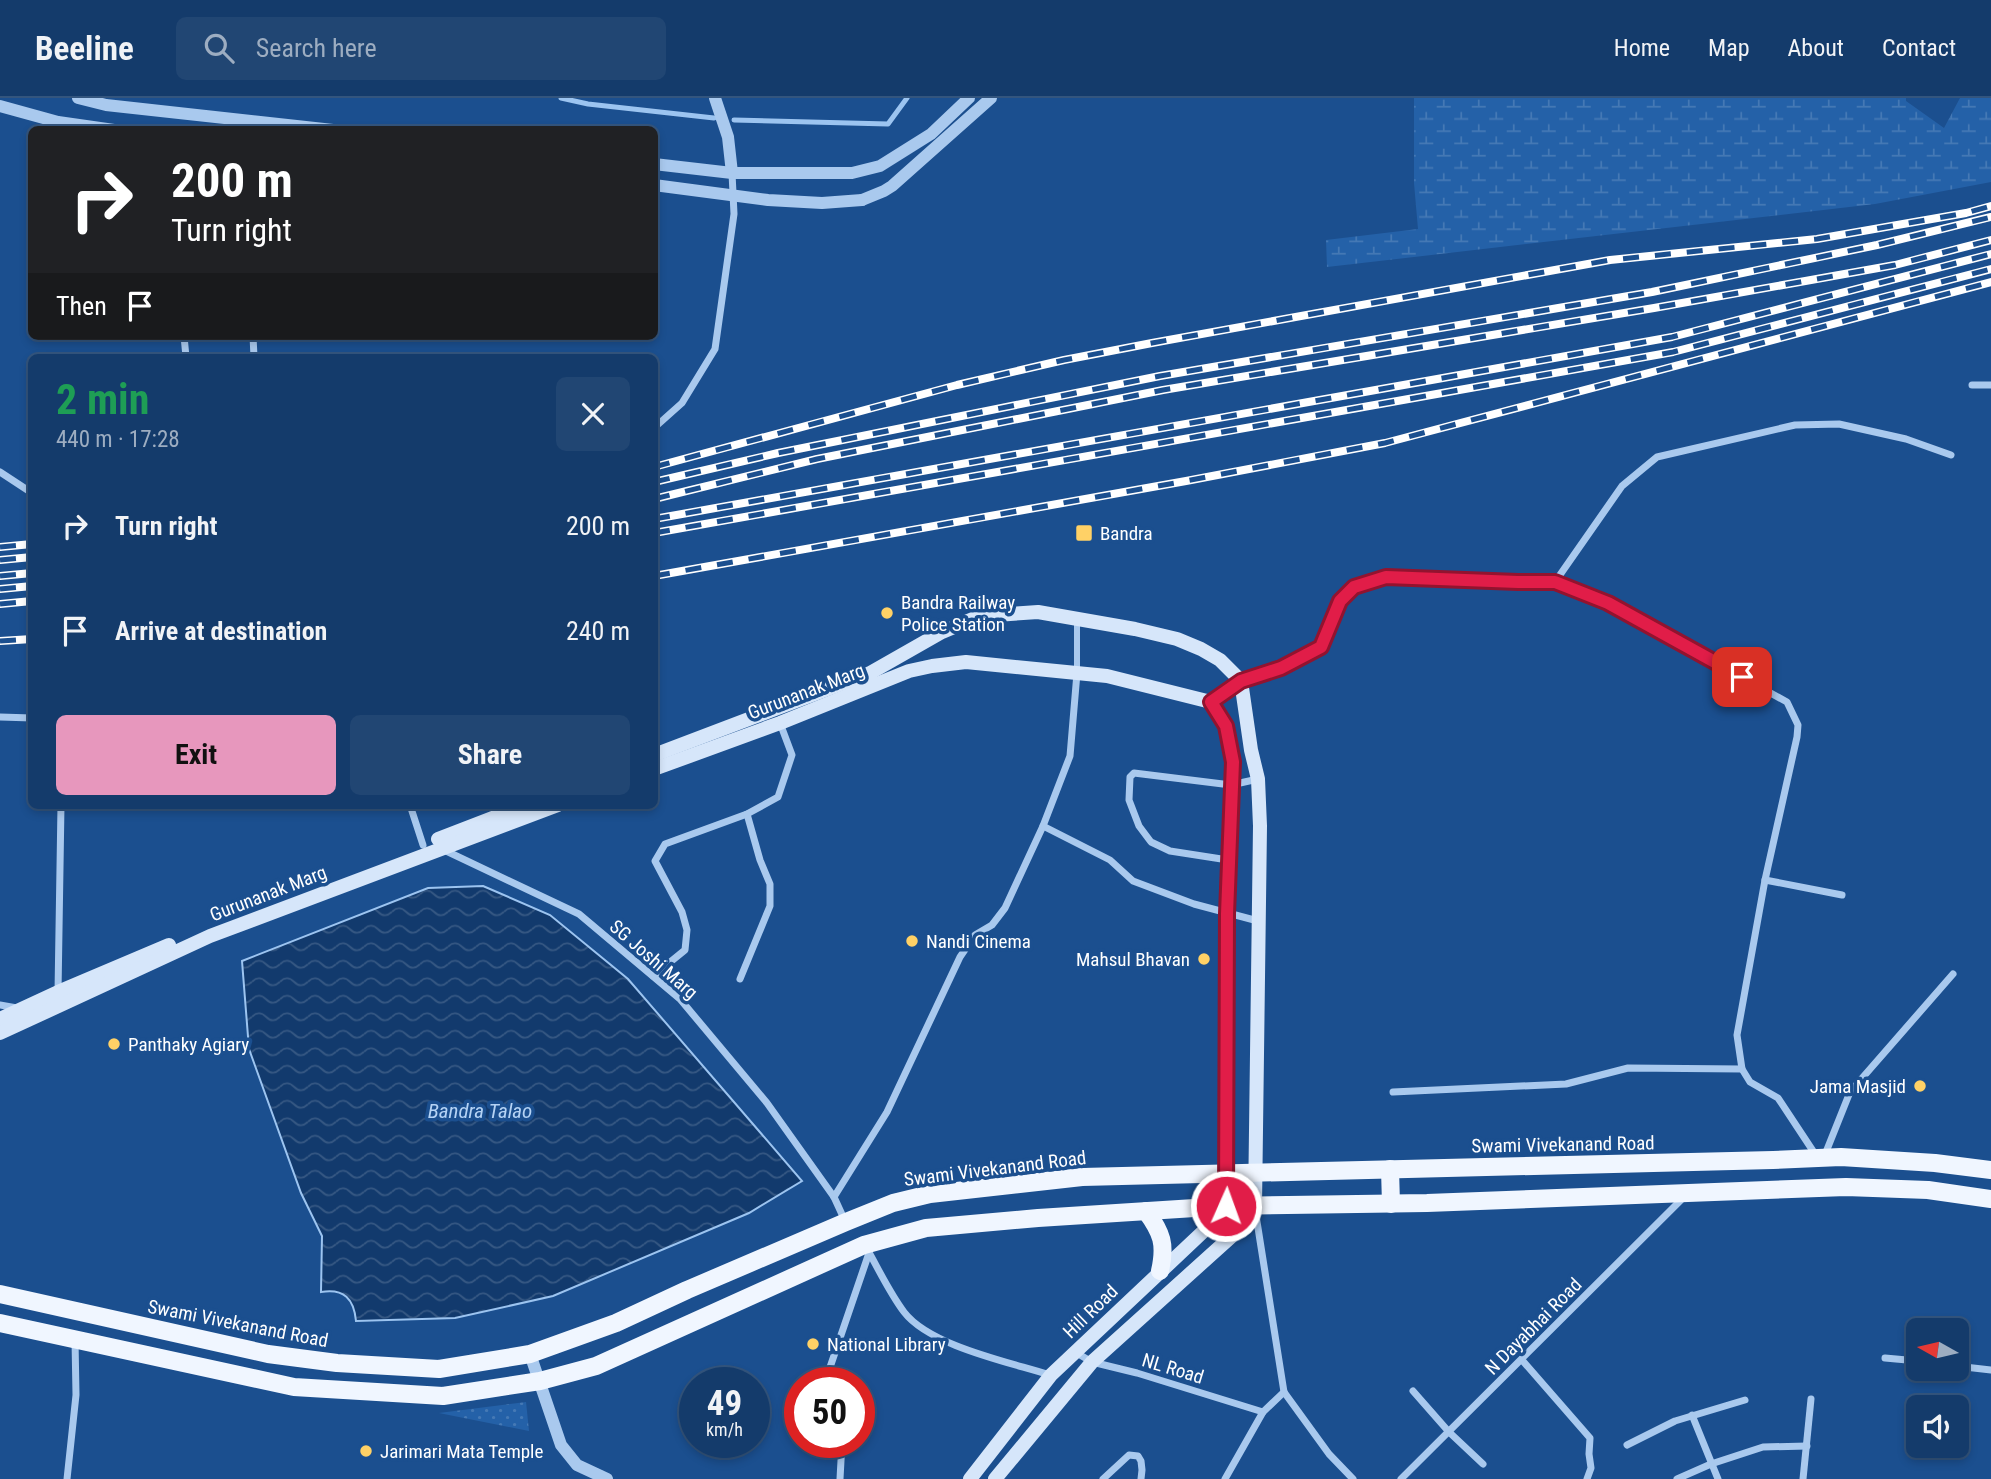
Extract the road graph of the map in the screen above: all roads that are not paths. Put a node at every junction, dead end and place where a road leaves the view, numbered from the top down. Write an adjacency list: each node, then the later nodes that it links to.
1 (78, 98): 7 (street)
2 (715, 98): 9 (street)
3 (969, 98): 9 (street)
4 (991, 98): 10 (street, bridge)
5 (0, 106): 6 (street)
6 (86, 126)
7 (297, 126)
8 (658, 164): 9 (street)
9 (732, 173): 13 (street)
10 (658, 186)
11 (1972, 384): 12 (street)
12 (1991, 385)
13 (658, 424)
14 (1951, 455): 17 (street)
15 (0, 472): 16 (street)
16 (28, 490)
17 (1555, 582): 20 (street); 37 (street)
18 (1077, 619): 19 (street); 20 (main road); 25 (main road)
19 (1077, 673): 21 (main road, Gurunanak Marg); 24 (main road, Gurunanak Marg); 34 (street)
20 (1241, 681): 21 (street); 27 (main road)
21 (1211, 702): 28 (main road)
22 (0, 718): 23 (street)
23 (28, 718)
24 (780, 723): 26 (main road, Gurunanak Marg); 33 (street)
25 (658, 749)
26 (658, 768)
27 (1258, 779): 28 (street); 41 (main road)
28 (1231, 785): 36 (main road); 36 (street)
29 (61, 809): 45 (street)
30 (412, 809): 35 (street)
31 (516, 809): 35 (main road)
32 (545, 809): 35 (main road, Gurunanak Marg)
33 (747, 814): 43 (street); 44 (street)
34 (1043, 826): 40 (street); 58 (street)
35 (433, 844): 39 (main road, Gurunanak Marg); 43 (street, SG Joshi Marg)
36 (1228, 860): 40 (main road)
37 (1765, 880): 38 (street); 50 (street)
38 (1842, 895)
39 (256, 914): 45 (main road, Gurunanak Marg); 49 (main road, Gurunanak Marg)
40 (1227, 914): 41 (street); 56 (main road)
41 (1258, 921): 55 (main road)
42 (1953, 974): 52 (street)
43 (653, 976): 58 (street, SG Joshi Marg)
44 (740, 979)
45 (58, 992): 47 (main road, Gurunanak Marg)
46 (0, 1005): 47 (street)
47 (24, 1009): 48 (main road, Gurunanak Marg)
48 (0, 1019)
49 (0, 1033)
50 (1742, 1069): 51 (street); 52 (street)
51 (1393, 1093)
52 (1821, 1158): 53 (main road, Swami Vivekanand Road); 54 (main road, Swami Vivekanand Road)
53 (1390, 1169): 55 (main road, Swami Vivekanand Road); 60 (main road)
54 (1991, 1170)
55 (1255, 1172): 56 (main road, Swami Vivekanand Road); 62 (main road)
56 (1227, 1173): 61 (main road); 64 (main road, Swami Vivekanand Road)
57 (1686, 1195): 59 (main road); 60 (main road); 73 (street, N Dayabhai Road)
58 (834, 1197): 64 (street, SG Joshi Marg)
59 (1991, 1199)
60 (1391, 1204): 62 (main road)
61 (1226, 1206): 62 (main road); 63 (main road); 66 (main road, Hill Road)
62 (1255, 1206): 75 (main road, Hill Road); 82 (street)
63 (1146, 1211): 65 (main road); 66 (main road)
64 (846, 1222): 71 (main road, Swami Vivekanand Road)
65 (867, 1249): 76 (street); 79 (street); 80 (main road)
66 (1160, 1271): 70 (main road, Hill Road)
67 (0, 1294): 71 (main road, Swami Vivekanand Road)
68 (0, 1323): 69 (main road)
69 (75, 1340): 80 (main road); 93 (street)
70 (1075, 1353): 75 (street, NL Road); 79 (main road, Hill Road)
71 (530, 1354): 80 (street)
72 (1885, 1358): 74 (street)
73 (1522, 1360): 87 (street, N Dayabhai Road); 103 (street)
74 (1906, 1360)
75 (1092, 1362): 85 (street, NL Road); 97 (main road, Hill Road)
76 (830, 1367)
77 (1969, 1367): 78 (street)
78 (1991, 1370)
79 (1051, 1375): 96 (main road, Hill Road)
80 (540, 1381): 94 (street)
81 (1413, 1391): 87 (street)
82 (1284, 1392): 85 (street); 101 (street)
83 (1811, 1399): 89 (street)
84 (1745, 1400): 86 (street)
85 (1263, 1412): 100 (street)
86 (1692, 1415): 88 (street); 92 (street)
87 (1449, 1432): 91 (street); 102 (street, N Dayabhai Road)
88 (1627, 1446)
89 (1807, 1447): 92 (street); 106 (street)
90 (841, 1458): 95 (street)
91 (1483, 1464)
92 (1712, 1464): 104 (street); 105 (street)
93 (68, 1479)
94 (607, 1479)
95 (840, 1479)
96 (970, 1479)
97 (995, 1479)
98 (1103, 1479): 99 (street)
99 (1141, 1479)
100 (1225, 1479)
101 (1353, 1479)
102 (1401, 1479)
103 (1587, 1479)
104 (1677, 1479)
105 (1718, 1479)
106 (1803, 1479)

